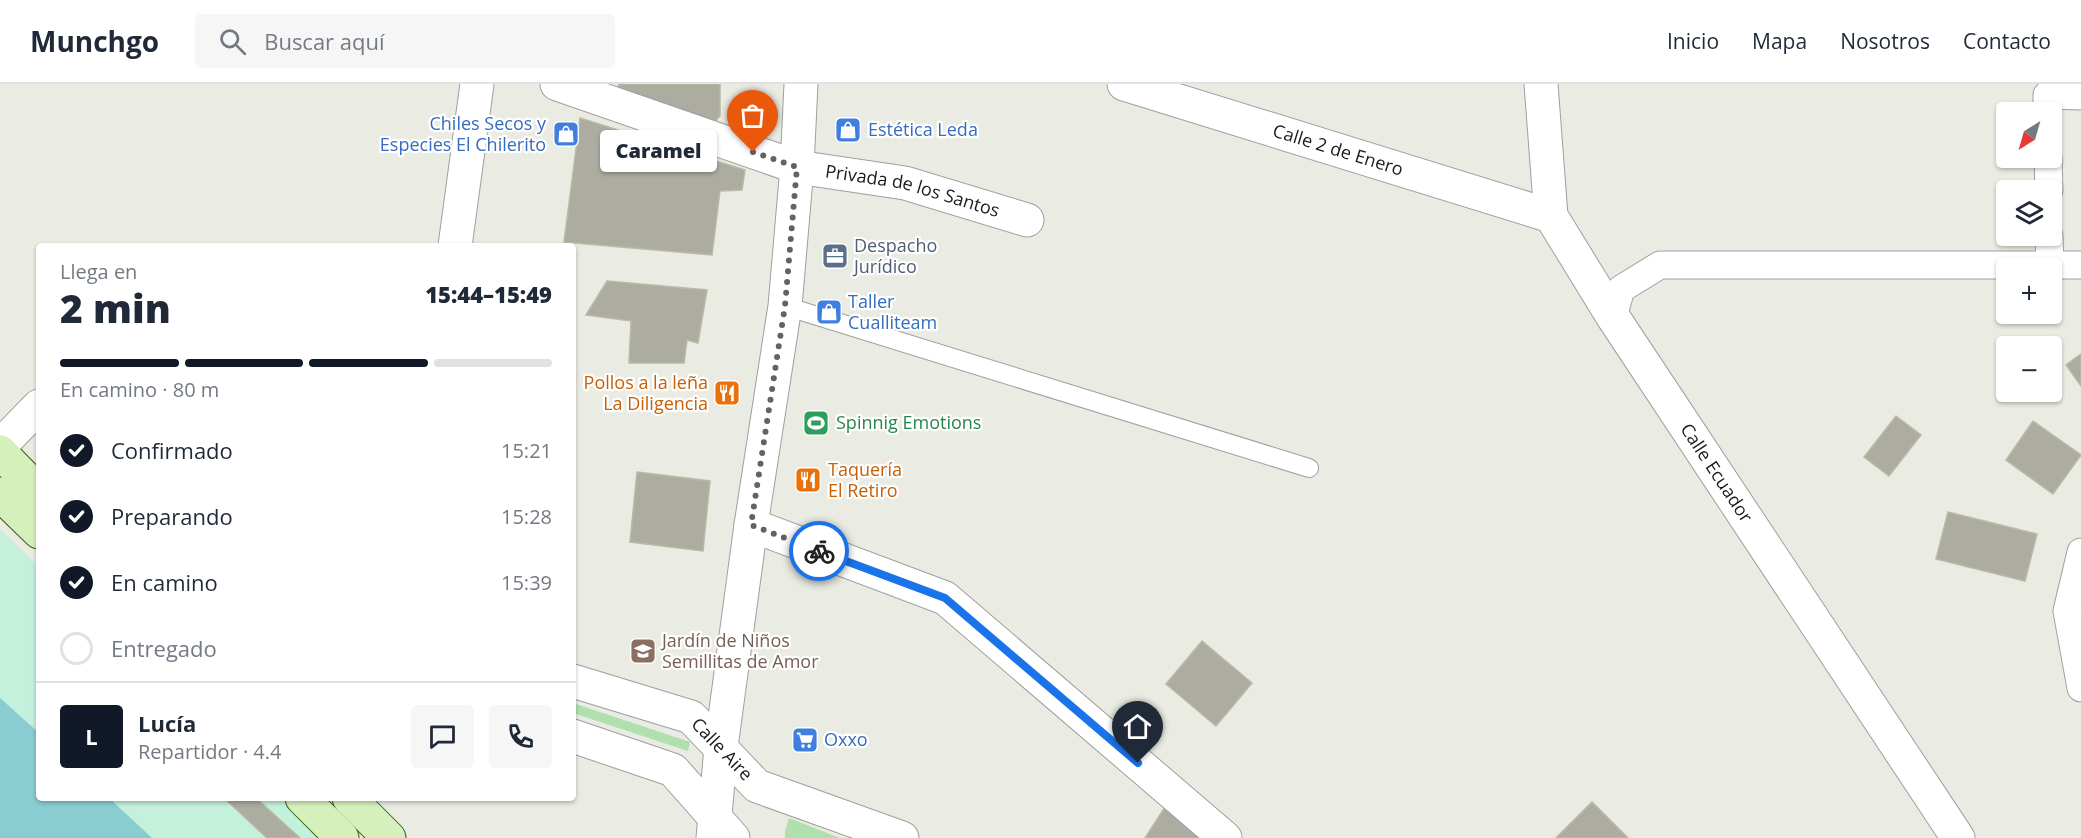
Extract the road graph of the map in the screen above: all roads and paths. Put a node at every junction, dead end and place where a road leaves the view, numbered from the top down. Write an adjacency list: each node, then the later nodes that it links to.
1 (477, 84): 11 (street)
2 (557, 84): 8 (street, Privada de los Santos)
3 (801, 84): 8 (street)
4 (1124, 84): 9 (street, Calle 2 de Enero)
5 (1541, 84): 9 (street, Calle Ecuador)
6 (2081, 96): 7 (street)
7 (2047, 102)
8 (797, 167): 10 (street, Privada de los Santos); 15 (street)
9 (1551, 216): 16 (street, Calle Ecuador)
10 (1027, 220)
11 (455, 243)
12 (2081, 265): 14 (street)
13 (1996, 266): 16 (street)
14 (2062, 266)
15 (785, 306): 20 (lane); 23 (street)
16 (1613, 317): 37 (street, Calle Ecuador)
17 (36, 409): 18 (street)
18 (0, 446)
19 (0, 452): 21 (main road)
20 (1309, 468)
21 (36, 489)
22 (0, 494): 24 (main road)
23 (751, 525): 29 (street); 36 (street)
24 (36, 529)
25 (2081, 552): 27 (street)
26 (576, 682): 29 (street, Calle Aire)
27 (2081, 688)
28 (576, 737): 32 (street)
29 (721, 747): 32 (street); 35 (street, Calle Aire)
30 (305, 801): 33 (main road)
31 (352, 801): 34 (main road)
32 (720, 831)
33 (342, 838)
34 (388, 838)
35 (902, 838)
36 (1225, 838)
37 (1958, 838)

